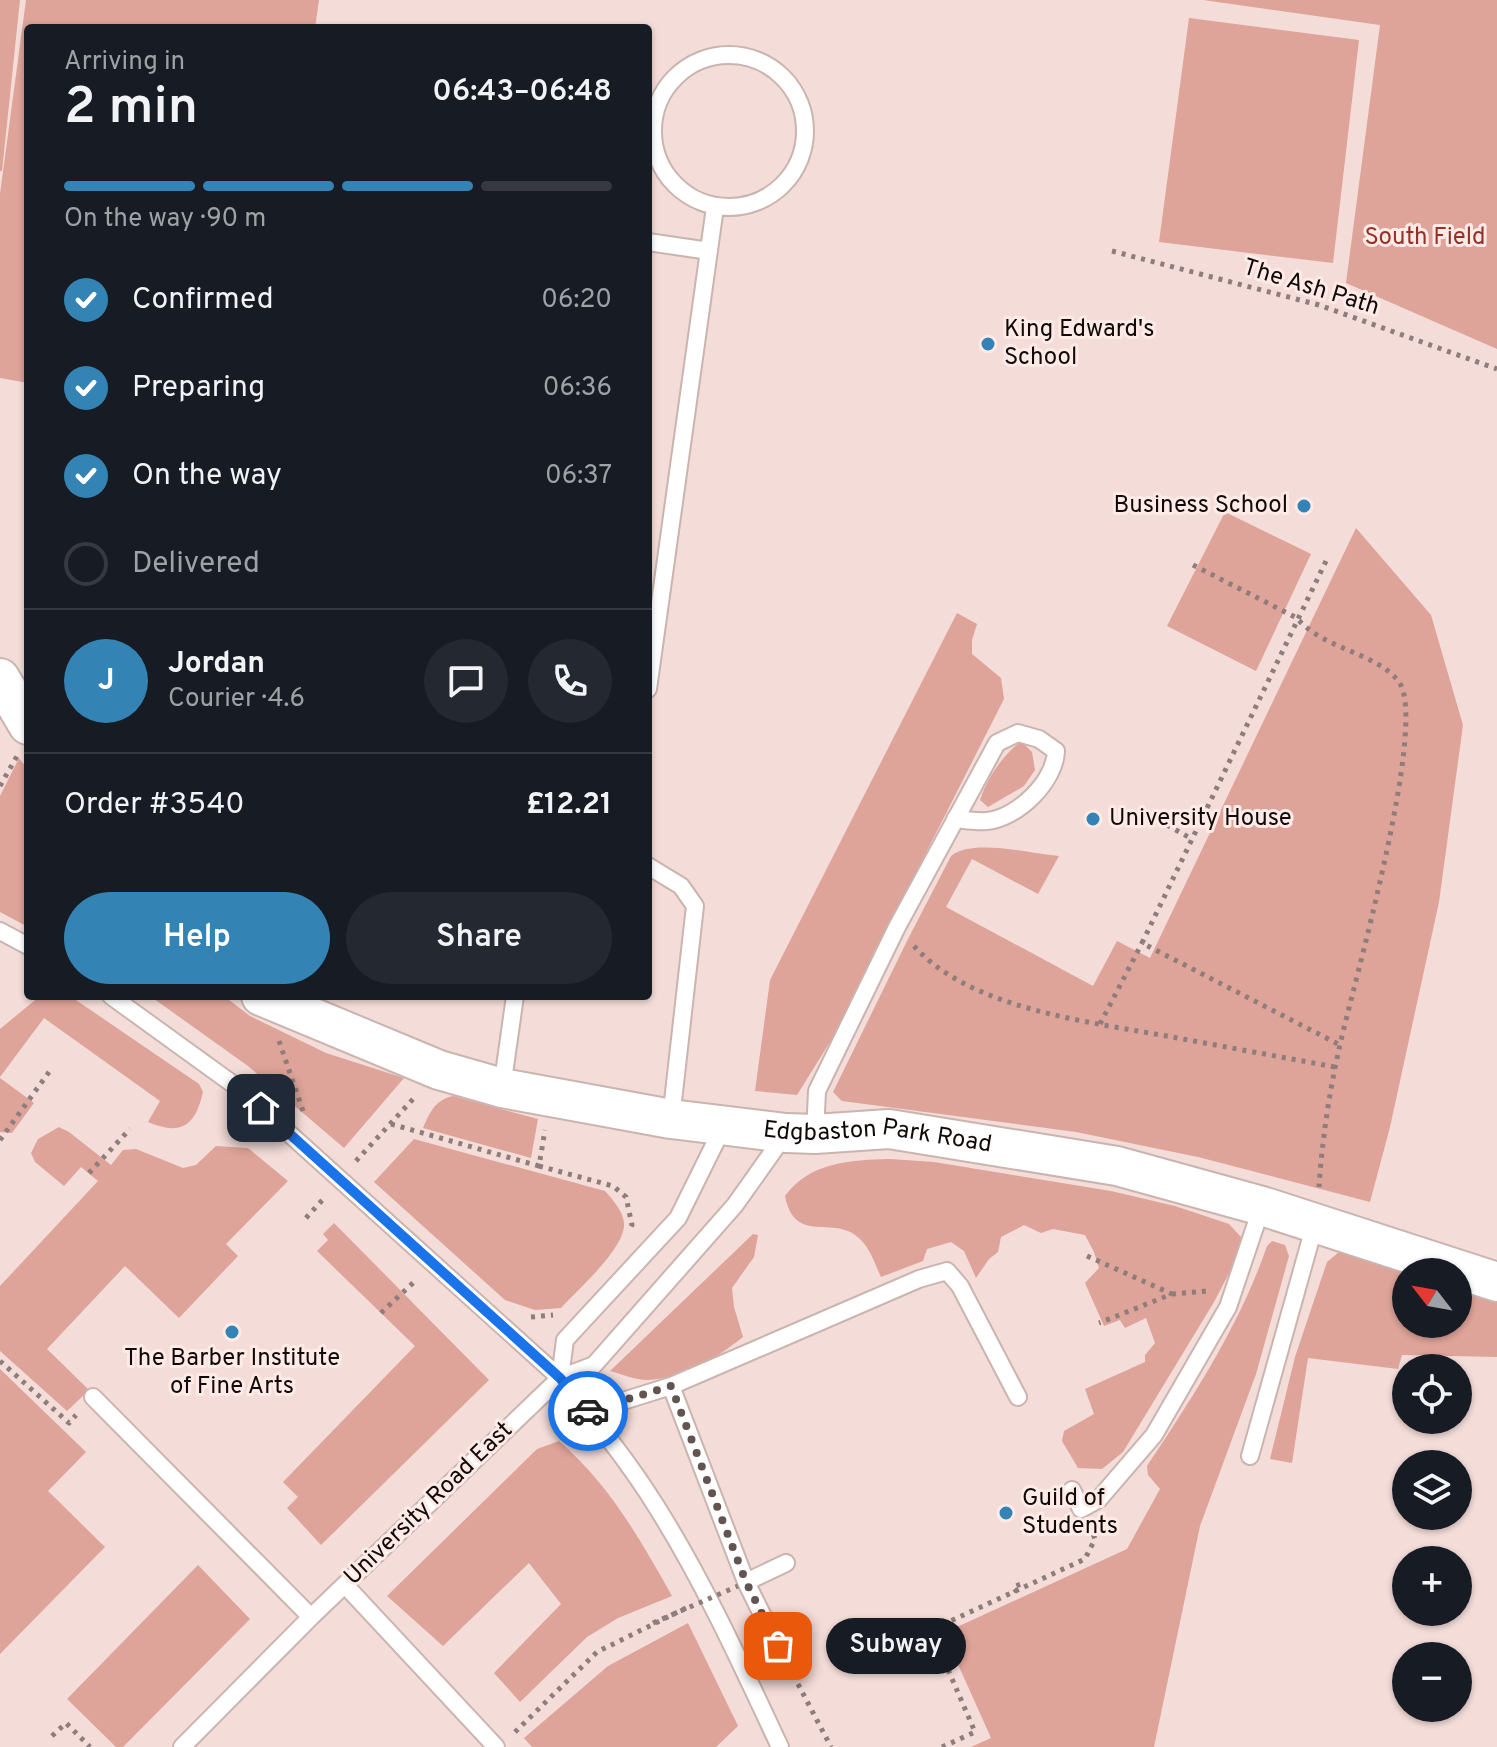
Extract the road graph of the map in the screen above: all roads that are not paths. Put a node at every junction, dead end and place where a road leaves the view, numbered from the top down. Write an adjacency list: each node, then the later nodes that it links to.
1 (715, 207): 1 (lane); 3 (lane)
2 (652, 243): 3 (lane)
3 (709, 251): 4 (lane)
4 (652, 660)
5 (0, 678): 6 (street)
6 (24, 718)
7 (955, 819): 7 (lane); 17 (lane)
8 (652, 868): 15 (lane)
9 (0, 931): 10 (lane)
10 (24, 944)
11 (117, 1000): 21 (lane)
12 (270, 1000): 14 (street, Edgbaston Park Road)
13 (514, 1000): 14 (lane)
14 (502, 1088): 15 (street, Edgbaston Park Road)
15 (671, 1119): 16 (street, Edgbaston Park Road)
16 (723, 1125): 17 (street, Edgbaston Park Road); 21 (lane)
17 (801, 1134): 18 (street, Edgbaston Park Road); 21 (lane)
18 (1262, 1206): 19 (street, Edgbaston Park Road); 27 (lane)
19 (1315, 1224): 20 (street, Edgbaston Park Road); 26 (lane)
20 (1497, 1282)
21 (560, 1378): 25 (lane); 30 (lane, University Road East)
22 (671, 1386): 24 (lane); 25 (lane); 29 (lane)
23 (93, 1397): 31 (lane)
24 (1018, 1397)
25 (588, 1412): 35 (lane)
26 (1250, 1456)
27 (1072, 1490)
28 (786, 1563): 29 (lane)
29 (742, 1584): 32 (lane)
30 (345, 1585): 31 (lane, University Road East); 34 (lane)
31 (311, 1617): 33 (lane, University Road East)
32 (786, 1663)
33 (182, 1747)
34 (496, 1747)
35 (780, 1747)

